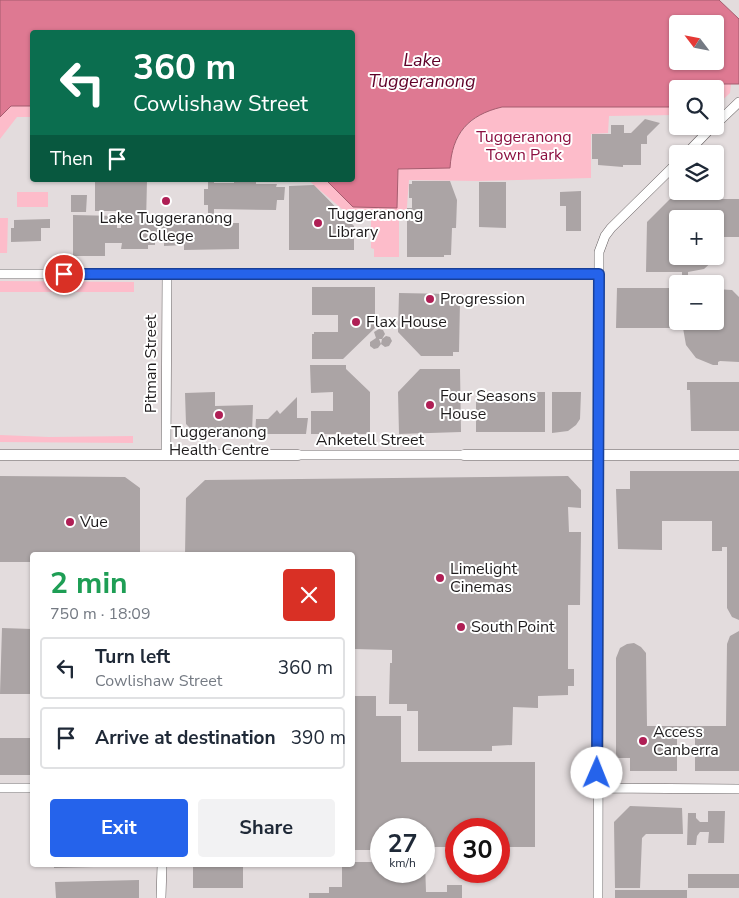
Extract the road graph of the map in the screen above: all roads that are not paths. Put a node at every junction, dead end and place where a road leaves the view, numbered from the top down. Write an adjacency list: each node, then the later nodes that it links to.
1 (739, 102): 2 (street)
2 (724, 116)
3 (705, 135): 4 (street)
4 (695, 145)
5 (669, 171): 8 (street)
6 (0, 274): 7 (street)
7 (167, 274): 8 (street); 10 (street, Pitman Street)
8 (599, 274): 13 (street)
9 (0, 455): 10 (street, Anketell Street)
10 (166, 455): 11 (street, Anketell Street)
11 (298, 455): 12 (street, Anketell Street)
12 (464, 455): 13 (street, Anketell Street)
13 (599, 455): 14 (street, Anketell Street); 17 (street)
14 (739, 456)
15 (0, 788): 16 (street)
16 (30, 788)
17 (597, 788): 18 (street); 21 (street)
18 (739, 789)
19 (162, 867): 20 (street)
20 (161, 898)
21 (598, 898)

